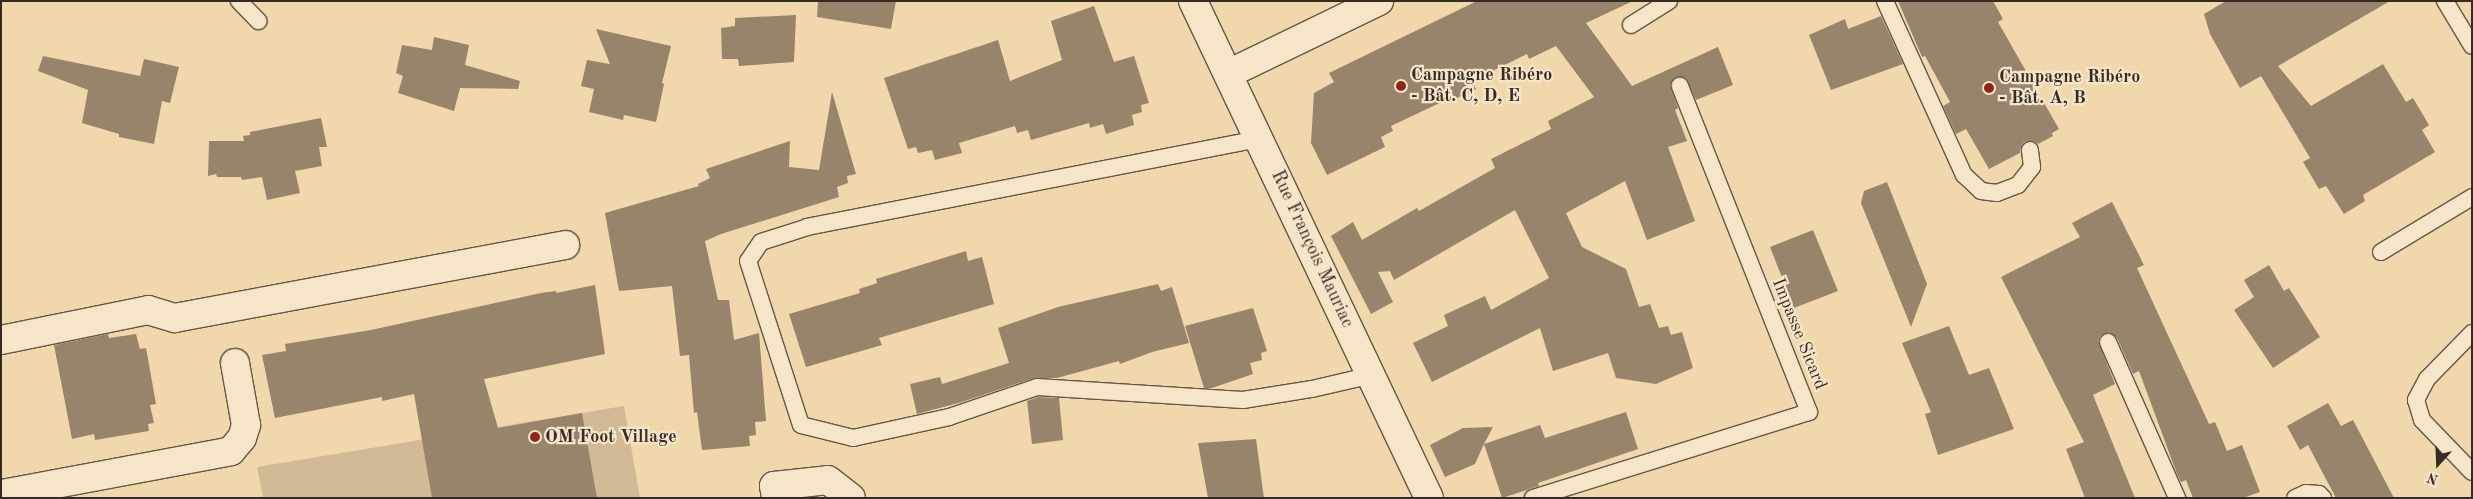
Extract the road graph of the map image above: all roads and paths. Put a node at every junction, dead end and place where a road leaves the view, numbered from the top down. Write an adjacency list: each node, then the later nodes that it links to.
1 (239, 1): 7 (lane)
2 (1193, 1): 10 (street, Rue François Mauriac)
3 (1379, 1): 10 (street)
4 (1669, 1): 8 (lane)
5 (1885, 1): 13 (lane)
6 (2445, 1): 9 (lane)
7 (258, 21)
8 (1631, 25)
9 (2472, 46)
10 (1228, 74): 12 (street, Rue François Mauriac)
11 (1680, 86): 27 (lane, Impasse Sicard)
12 (1259, 139): 21 (street, Rue François Mauriac); 21 (lane)
13 (2030, 150)
14 (2472, 197): 16 (lane)
15 (566, 245): 18 (street)
16 (2381, 252)
17 (2472, 333): 22 (lane)
18 (1, 340)
19 (2108, 342): 28 (lane)
20 (235, 363): 23 (street)
21 (1372, 375): 26 (street, Rue François Mauriac)
22 (2472, 472)
23 (2, 493)
24 (776, 498): 25 (street)
25 (851, 498)
26 (1429, 498)
27 (1533, 498)
28 (2176, 498)
29 (2295, 498): 30 (lane)
30 (2323, 498)

